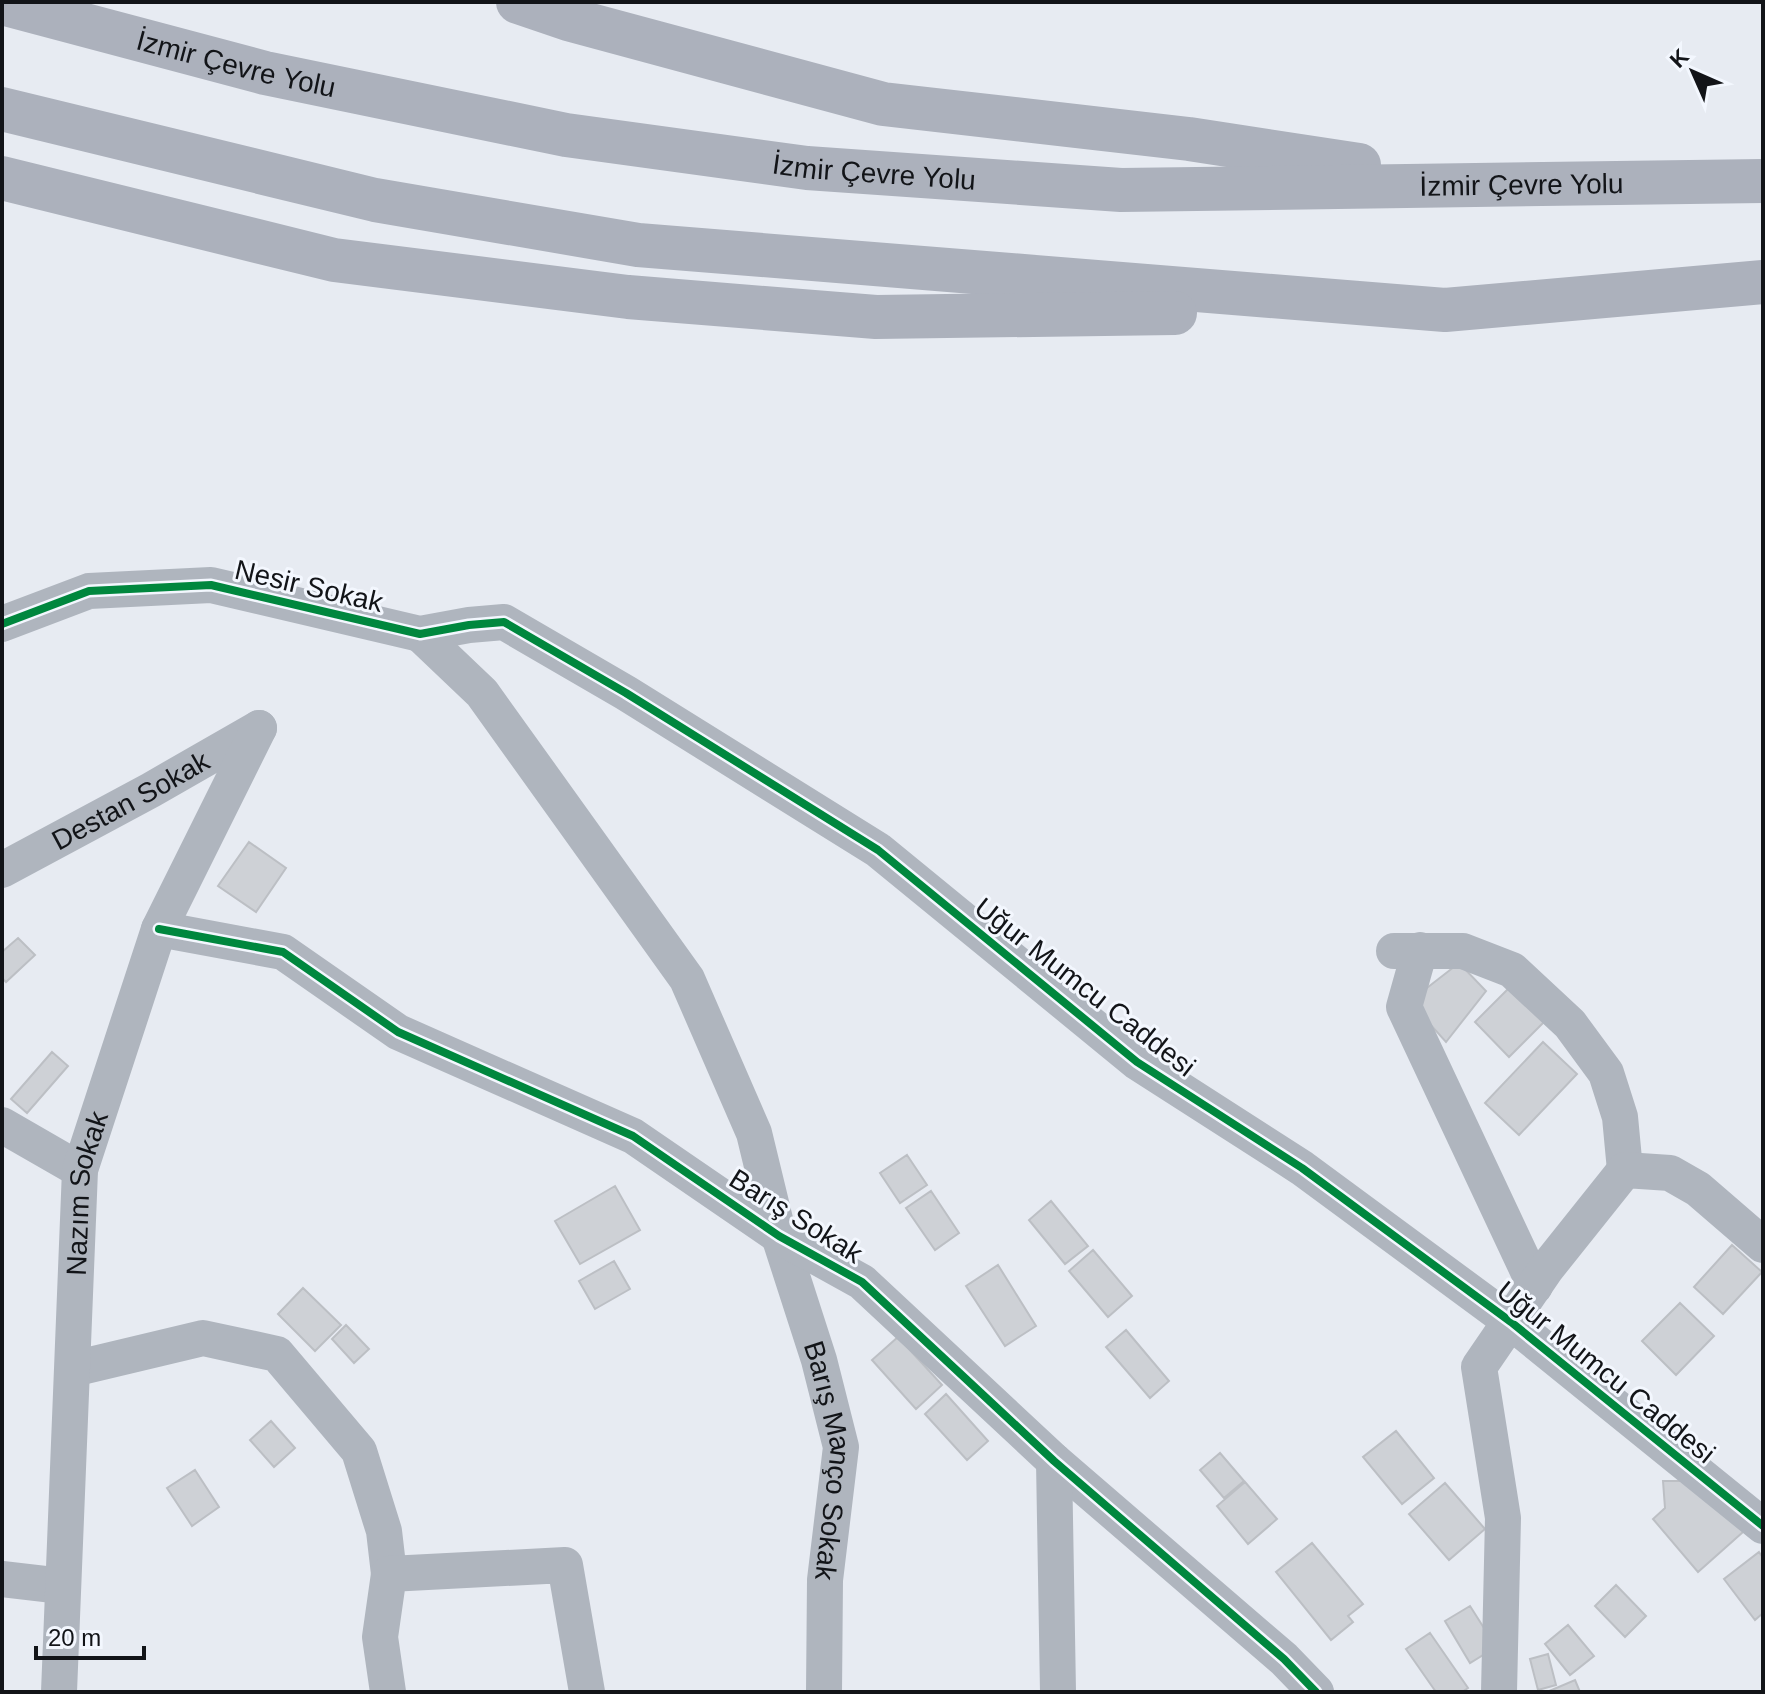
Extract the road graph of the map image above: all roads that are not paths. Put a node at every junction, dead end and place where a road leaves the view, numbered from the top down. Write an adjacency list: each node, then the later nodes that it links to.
1 (518, 2): 6 (highway)
2 (2, 3): 6 (highway, İzmir Çevre Yolu)
3 (2, 109): 8 (highway)
4 (2, 178): 8 (highway)
5 (1763, 181): 6 (highway, İzmir Çevre Yolu)
6 (1480, 184)
7 (1763, 282): 8 (highway)
8 (1445, 310)
9 (2, 624): 10 (street, Nesir Sokak)
10 (420, 634): 17 (street, Barış Manço Sokak); 20 (street, Uğur Mumcu Caddesi)
11 (259, 728): 12 (street, Destan Sokak); 13 (street, Nazım Sokak)
12 (2, 870)
13 (159, 929): 15 (street, Nazım Sokak); 17 (street, Barış Sokak)
14 (2, 1125): 15 (street)
15 (80, 1170): 21 (street, Nazım Sokak)
16 (1625, 1170): 18 (street); 19 (street); 19 (street)
17 (779, 1236): 22 (street, Barış Sokak); 30 (street, Barış Manço Sokak)
18 (1763, 1245)
19 (1535, 1286): 20 (street)
20 (1511, 1322): 23 (street, Uğur Mumcu Caddesi); 33 (street)
21 (73, 1369): 24 (street); 26 (street, Nazım Sokak)
22 (1054, 1461): 31 (street); 32 (street, Barış Sokak)
23 (1763, 1526)
24 (389, 1574): 28 (street); 29 (street)
25 (2, 1579): 26 (street)
26 (62, 1586): 27 (street, Nazım Sokak)
27 (59, 1692)
28 (388, 1692)
29 (587, 1692)
30 (824, 1692)
31 (1058, 1692)
32 (1316, 1692)
33 (1499, 1692)

